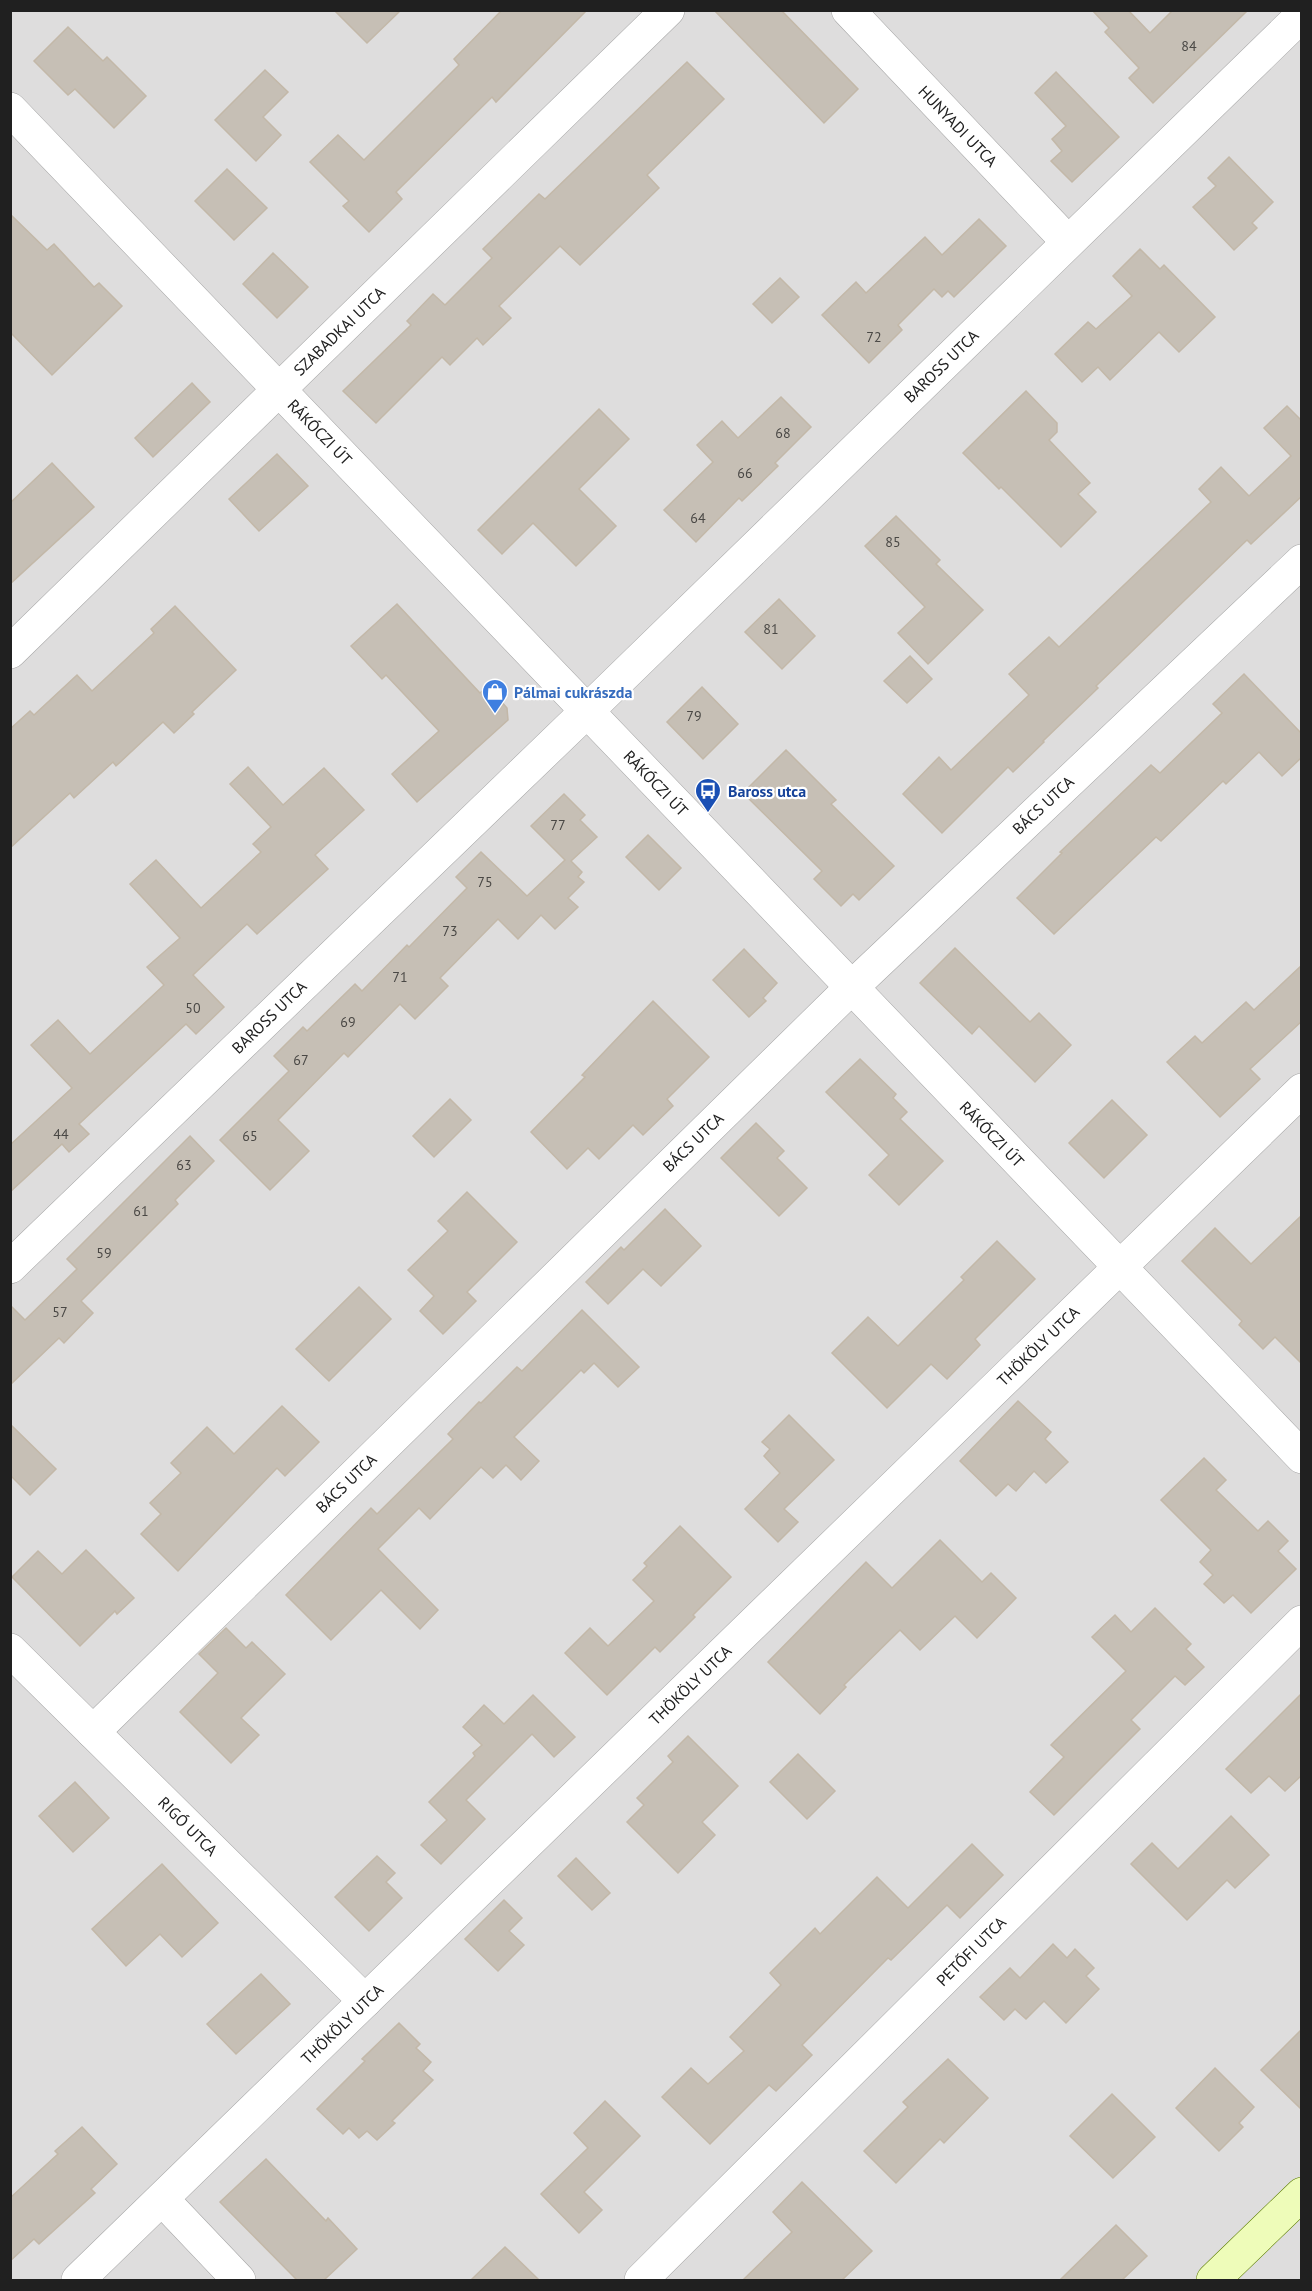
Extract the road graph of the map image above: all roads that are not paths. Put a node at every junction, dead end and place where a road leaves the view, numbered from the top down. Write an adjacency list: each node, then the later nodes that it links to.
1 (668, 10): 6 (street, SZABADKAI UTCA)
2 (848, 10): 5 (street, HUNYADI UTCA)
3 (1302, 15): 5 (street, BAROSS UTCA)
4 (10, 109): 6 (street, RÁKÓCZI ÚT)
5 (1068, 242): 9 (street, BAROSS UTCA)
6 (279, 390): 8 (street, SZABADKAI UTCA); 9 (street, RÁKÓCZI ÚT)
7 (1302, 561): 10 (street, BÁCS UTCA)
8 (10, 652)
9 (587, 711): 10 (street, RÁKÓCZI ÚT); 12 (street, BAROSS UTCA)
10 (851, 988): 13 (street, RÁKÓCZI ÚT); 17 (street, BÁCS UTCA)
11 (1302, 1090): 13 (street, THÖKÖLY UTCA)
12 (10, 1267)
13 (1119, 1267): 14 (street, RÁKÓCZI ÚT); 18 (street, THÖKÖLY UTCA)
14 (1302, 1457)
15 (1302, 1622): 23 (street, PETŐFI UTCA)
16 (10, 1650): 17 (street, RIGÓ UTCA)
17 (93, 1732): 18 (street, RIGÓ UTCA)
18 (365, 2001): 20 (street, THÖKÖLY UTCA)
19 (1302, 2194): 24 (main road)
20 (162, 2199): 21 (street, THÖKÖLY UTCA); 22 (street)
21 (78, 2280)
22 (239, 2280)
23 (641, 2280)
24 (1214, 2280)

